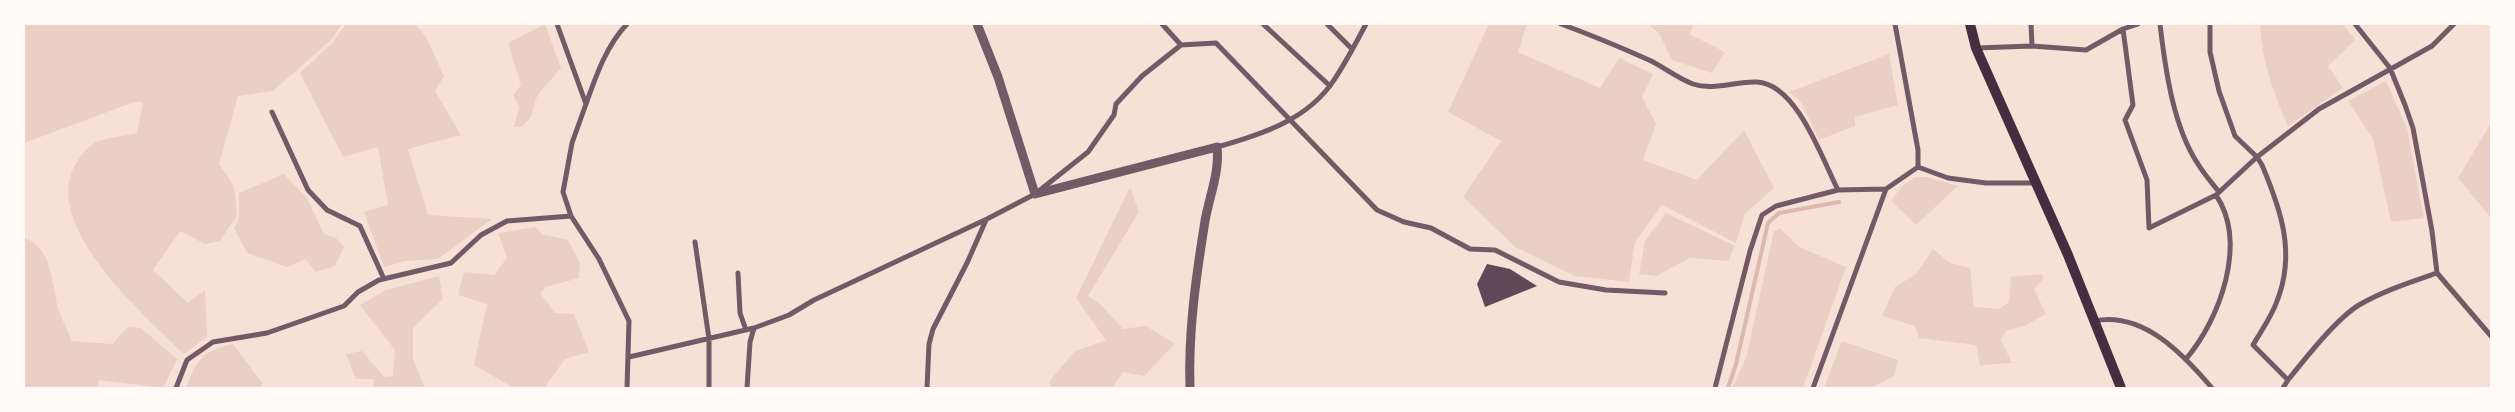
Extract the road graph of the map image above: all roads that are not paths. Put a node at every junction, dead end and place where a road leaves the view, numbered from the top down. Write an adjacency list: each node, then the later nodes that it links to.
1 (557, 24): 24 (street)
2 (627, 24): 24 (street)
3 (977, 24): 33 (street)
4 (1162, 24): 18 (street)
5 (1263, 24): 23 (street)
6 (1327, 24): 21 (street)
7 (1366, 24): 21 (street)
8 (1561, 24): 32 (street)
9 (1895, 24): 29 (street)
10 (1970, 24): 20 (main road)
11 (2031, 24): 19 (street)
12 (2138, 24): 17 (street)
13 (2160, 24): 34 (street)
14 (2210, 24): 28 (street)
15 (2355, 24): 22 (street)
16 (2454, 24): 22 (street)
17 (2126, 27): 19 (street); 34 (street)
18 (1181, 45): 26 (street); 33 (street)
19 (2032, 46): 20 (street)
20 (1976, 48): 30 (main road)
21 (1352, 49): 23 (street)
22 (2390, 68): 28 (street); 39 (street)
23 (1330, 86): 26 (street)
24 (586, 104): 35 (street)
25 (272, 112): 40 (street)
26 (1291, 120): 27 (street); 41 (street)
27 (1217, 146): 33 (street); 55 (street)
28 (2257, 157): 34 (street); 49 (street)
29 (1918, 167): 30 (street); 31 (street)
30 (2036, 183): 42 (main road)
31 (1886, 189): 32 (street); 57 (street)
32 (1838, 190): 56 (street)
33 (1035, 194): 36 (street)
34 (2217, 194): 48 (street)
35 (571, 216): 40 (street); 47 (street)
36 (987, 219): 43 (street); 54 (street)
37 (695, 242): 46 (street)
38 (738, 273): 44 (street)
39 (2437, 273): 45 (street); 49 (street)
40 (384, 279): 50 (street)
41 (1665, 293)
42 (2094, 320): 48 (street); 58 (main road)
43 (754, 328): 44 (street); 53 (street)
44 (746, 330): 46 (street)
45 (2491, 336)
46 (709, 338): 47 (street); 52 (street)
47 (629, 357): 51 (street)
48 (2186, 359): 59 (street)
49 (2288, 380): 60 (street)
50 (176, 388)
51 (627, 388)
52 (709, 388)
53 (748, 388)
54 (927, 388)
55 (1190, 388)
56 (1715, 388)
57 (1812, 388)
58 (2121, 388)
59 (2212, 388)
60 (2283, 388)

